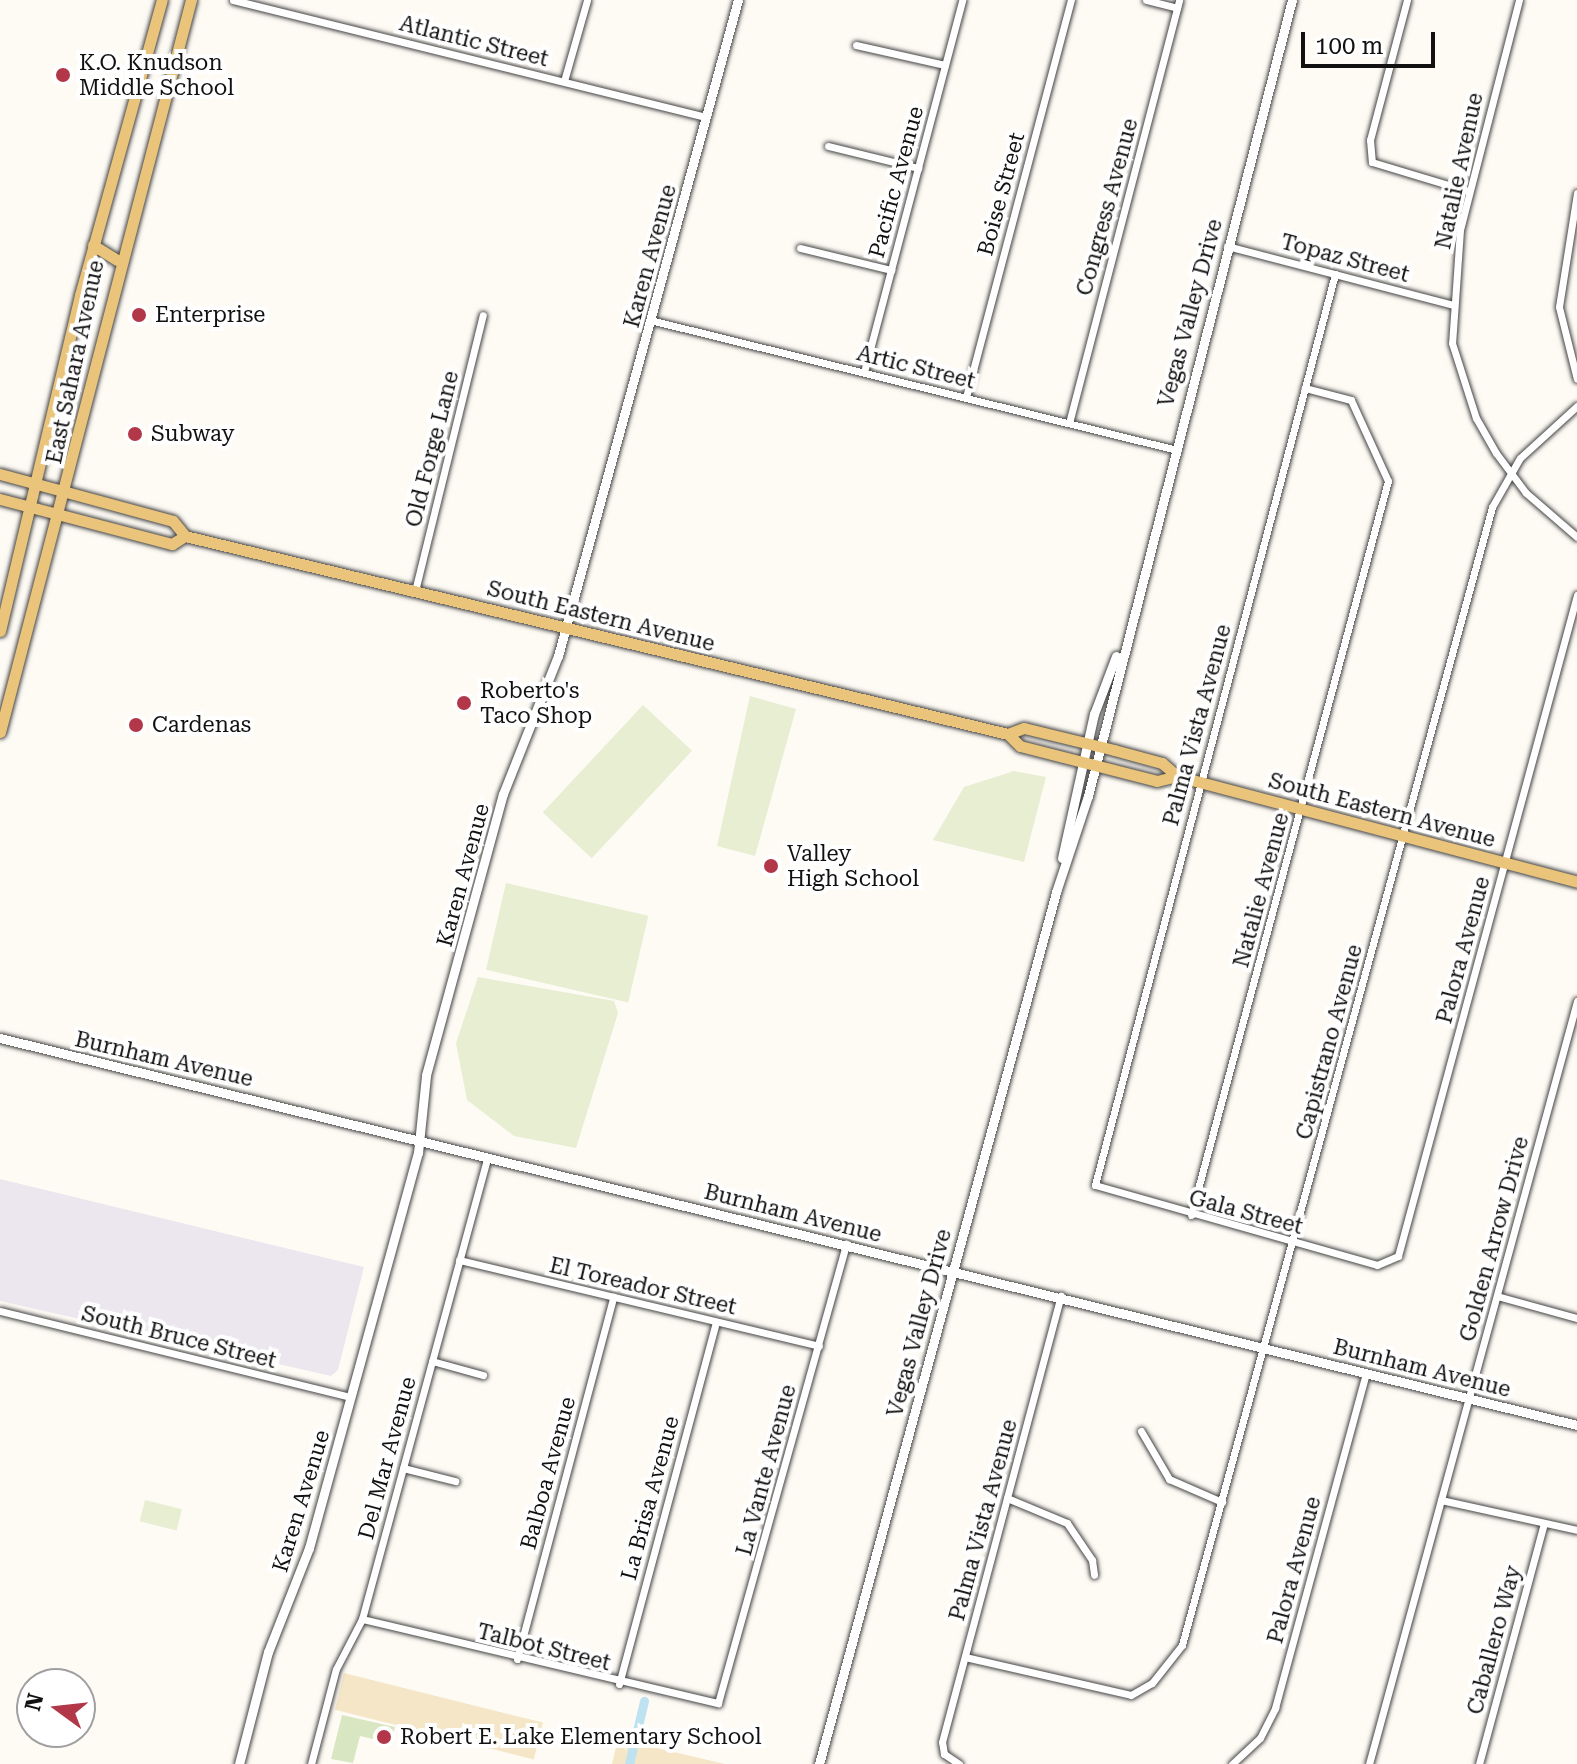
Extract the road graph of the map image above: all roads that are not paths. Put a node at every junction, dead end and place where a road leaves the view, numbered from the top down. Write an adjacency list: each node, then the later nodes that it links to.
1 (162, 0): 23 (main road, East Sahara Avenue)
2 (191, 0): 26 (main road, East Sahara Avenue)
3 (233, 0): 15 (street, Atlantic Street)
4 (587, 0): 15 (street)
5 (738, 0): 16 (street, Karen Avenue)
6 (962, 0): 14 (street, Pacific Avenue)
7 (1071, 0): 35 (street, Boise Street)
8 (1146, 0): 12 (street)
9 (1292, 0): 24 (street, Vegas Valley Drive)
10 (1407, 0): 19 (street)
11 (1519, 0): 19 (street, Natalie Avenue)
12 (1178, 4): 37 (street, Congress Avenue)
13 (856, 45): 14 (street)
14 (945, 65): 18 (street, Pacific Avenue)
15 (564, 81): 16 (street, Atlantic Street)
16 (706, 117): 31 (street, Karen Avenue)
17 (828, 146): 18 (street)
18 (918, 168): 27 (street, Pacific Avenue)
19 (1468, 191): 29 (street, Natalie Avenue)
20 (1577, 193): 21 (street)
21 (1567, 232): 22 (street); 33 (street)
22 (1577, 234)
23 (93, 245): 26 (main road); 41 (main road, East Sahara Avenue)
24 (1227, 245): 28 (street, Topaz Street); 38 (street, Vegas Valley Drive)
25 (800, 248): 27 (street)
26 (117, 260): 42 (main road, East Sahara Avenue)
27 (891, 270): 32 (street, Pacific Avenue)
28 (1335, 274): 29 (street, Topaz Street); 34 (street, Palma Vista Avenue)
29 (1453, 305): 39 (street, Natalie Avenue)
30 (483, 315): 48 (street, Old Forge Lane)
31 (650, 320): 32 (street, Artic Street); 51 (street, Karen Avenue)
32 (864, 372): 35 (street, Artic Street)
33 (1577, 379)
34 (1305, 388): 61 (street, Palma Vista Avenue); 62 (street, Natalie Avenue)
35 (966, 397): 37 (street, Artic Street)
36 (1577, 406): 39 (street, Capistrano Avenue)
37 (1069, 423): 38 (street, Artic Street)
38 (1173, 449): 53 (street, Vegas Valley Drive)
39 (1511, 473): 47 (street, Natalie Avenue); 63 (street, Capistrano Avenue)
40 (0, 474): 41 (main road, South Eastern Avenue)
41 (40, 485): 42 (main road, South Eastern Avenue); 44 (main road, East Sahara Avenue)
42 (67, 493): 45 (main road, East Sahara Avenue); 46 (main road, South Eastern Avenue)
43 (0, 499): 44 (main road, South Eastern Avenue)
44 (34, 509): 45 (main road, South Eastern Avenue); 50 (main road, East Sahara Avenue)
45 (60, 517): 46 (main road, South Eastern Avenue); 54 (main road, East Sahara Avenue)
46 (185, 536): 48 (main road, South Eastern Avenue)
47 (1577, 537)
48 (415, 591): 51 (main road, South Eastern Avenue)
49 (1577, 595): 64 (street, Palora Avenue)
50 (4, 605): 52 (main road, East Sahara Avenue)
51 (566, 628): 55 (main road, South Eastern Avenue); 69 (street, Karen Avenue)
52 (0, 631)
53 (1124, 635): 56 (street, Vegas Valley Drive); 57 (street, Vegas Valley Drive)
54 (0, 732)
55 (1008, 734): 56 (main road, South Eastern Avenue); 58 (main road, South Eastern Avenue)
56 (1086, 743): 57 (main road, South Eastern Avenue); 58 (street, Vegas Valley Drive)
57 (1101, 747): 59 (street, Vegas Valley Drive); 60 (main road, South Eastern Avenue)
58 (1082, 762): 59 (main road, South Eastern Avenue); 66 (street, Vegas Valley Drive)
59 (1096, 766): 60 (main road, South Eastern Avenue); 66 (street, Vegas Valley Drive)
60 (1177, 776): 61 (main road, South Eastern Avenue)
61 (1200, 782): 62 (main road, South Eastern Avenue); 71 (street, Palma Vista Avenue)
62 (1302, 809): 63 (main road, South Eastern Avenue); 72 (street, Natalie Avenue)
63 (1403, 836): 64 (main road, South Eastern Avenue); 73 (street, Capistrano Avenue)
64 (1505, 863): 65 (main road, South Eastern Avenue); 76 (street, Palora Avenue)
65 (1577, 882)
66 (1056, 892): 77 (street, Vegas Valley Drive)
67 (1577, 1001): 79 (street, Golden Arrow Drive)
68 (0, 1038): 69 (street, Burnham Avenue)
69 (418, 1138): 70 (street, Burnham Avenue); 89 (street, Karen Avenue)
70 (487, 1158): 74 (street, Burnham Avenue); 75 (street, Del Mar Avenue)
71 (1095, 1185): 72 (street, Gala Street)
72 (1191, 1215): 73 (street, Gala Street)
73 (1293, 1243): 76 (street, Gala Street); 85 (street, Capistrano Avenue)
74 (846, 1244): 77 (street, Burnham Avenue); 84 (street, La Vante Avenue)
75 (459, 1260): 80 (street, El Toreador Street); 86 (street, Del Mar Avenue)
76 (1390, 1265)
77 (952, 1270): 78 (street, Burnham Avenue); 108 (street, Vegas Valley Drive)
78 (1061, 1296): 85 (street, Burnham Avenue); 95 (street, Palma Vista Avenue)
79 (1497, 1296): 82 (street); 90 (street, Golden Arrow Drive)
80 (613, 1297): 83 (street, El Toreador Street); 103 (street, Balboa Avenue)
81 (0, 1311): 89 (street, South Bruce Street)
82 (1577, 1318)
83 (716, 1322): 84 (street, El Toreador Street); 104 (street, La Brisa Avenue)
84 (819, 1346): 105 (street, La Vante Avenue)
85 (1264, 1347): 87 (street, Burnham Avenue); 97 (street, Capistrano Avenue)
86 (432, 1361): 88 (street); 93 (street, Del Mar Avenue)
87 (1366, 1373): 90 (street, Burnham Avenue); 110 (street, Palora Avenue)
88 (483, 1375)
89 (350, 1397): 106 (street, Karen Avenue)
90 (1469, 1399): 91 (street, Burnham Avenue); 96 (street, Golden Arrow Drive)
91 (1577, 1425)
92 (1141, 1431): 97 (street)
93 (403, 1468): 94 (street); 101 (street, Del Mar Avenue)
94 (455, 1481)
95 (1007, 1498): 100 (street); 102 (street, Palma Vista Avenue)
96 (1441, 1500): 98 (street); 111 (street, Golden Arrow Drive)
97 (1222, 1502): 102 (street, Capistrano Avenue)
98 (1543, 1526): 99 (street); 112 (street, Caballero Way)
99 (1577, 1530)
100 (1094, 1575)
101 (362, 1619): 103 (street, Talbot Street); 107 (street, Del Mar Avenue)
102 (965, 1657): 109 (street, Palma Vista Avenue)
103 (517, 1659): 104 (street, Talbot Street)
104 (619, 1684): 105 (street, Talbot Street)
105 (718, 1703)
106 (239, 1764)
107 (311, 1764)
108 (819, 1764)
109 (959, 1764)
110 (1232, 1764)
111 (1369, 1764)
112 (1479, 1764)

